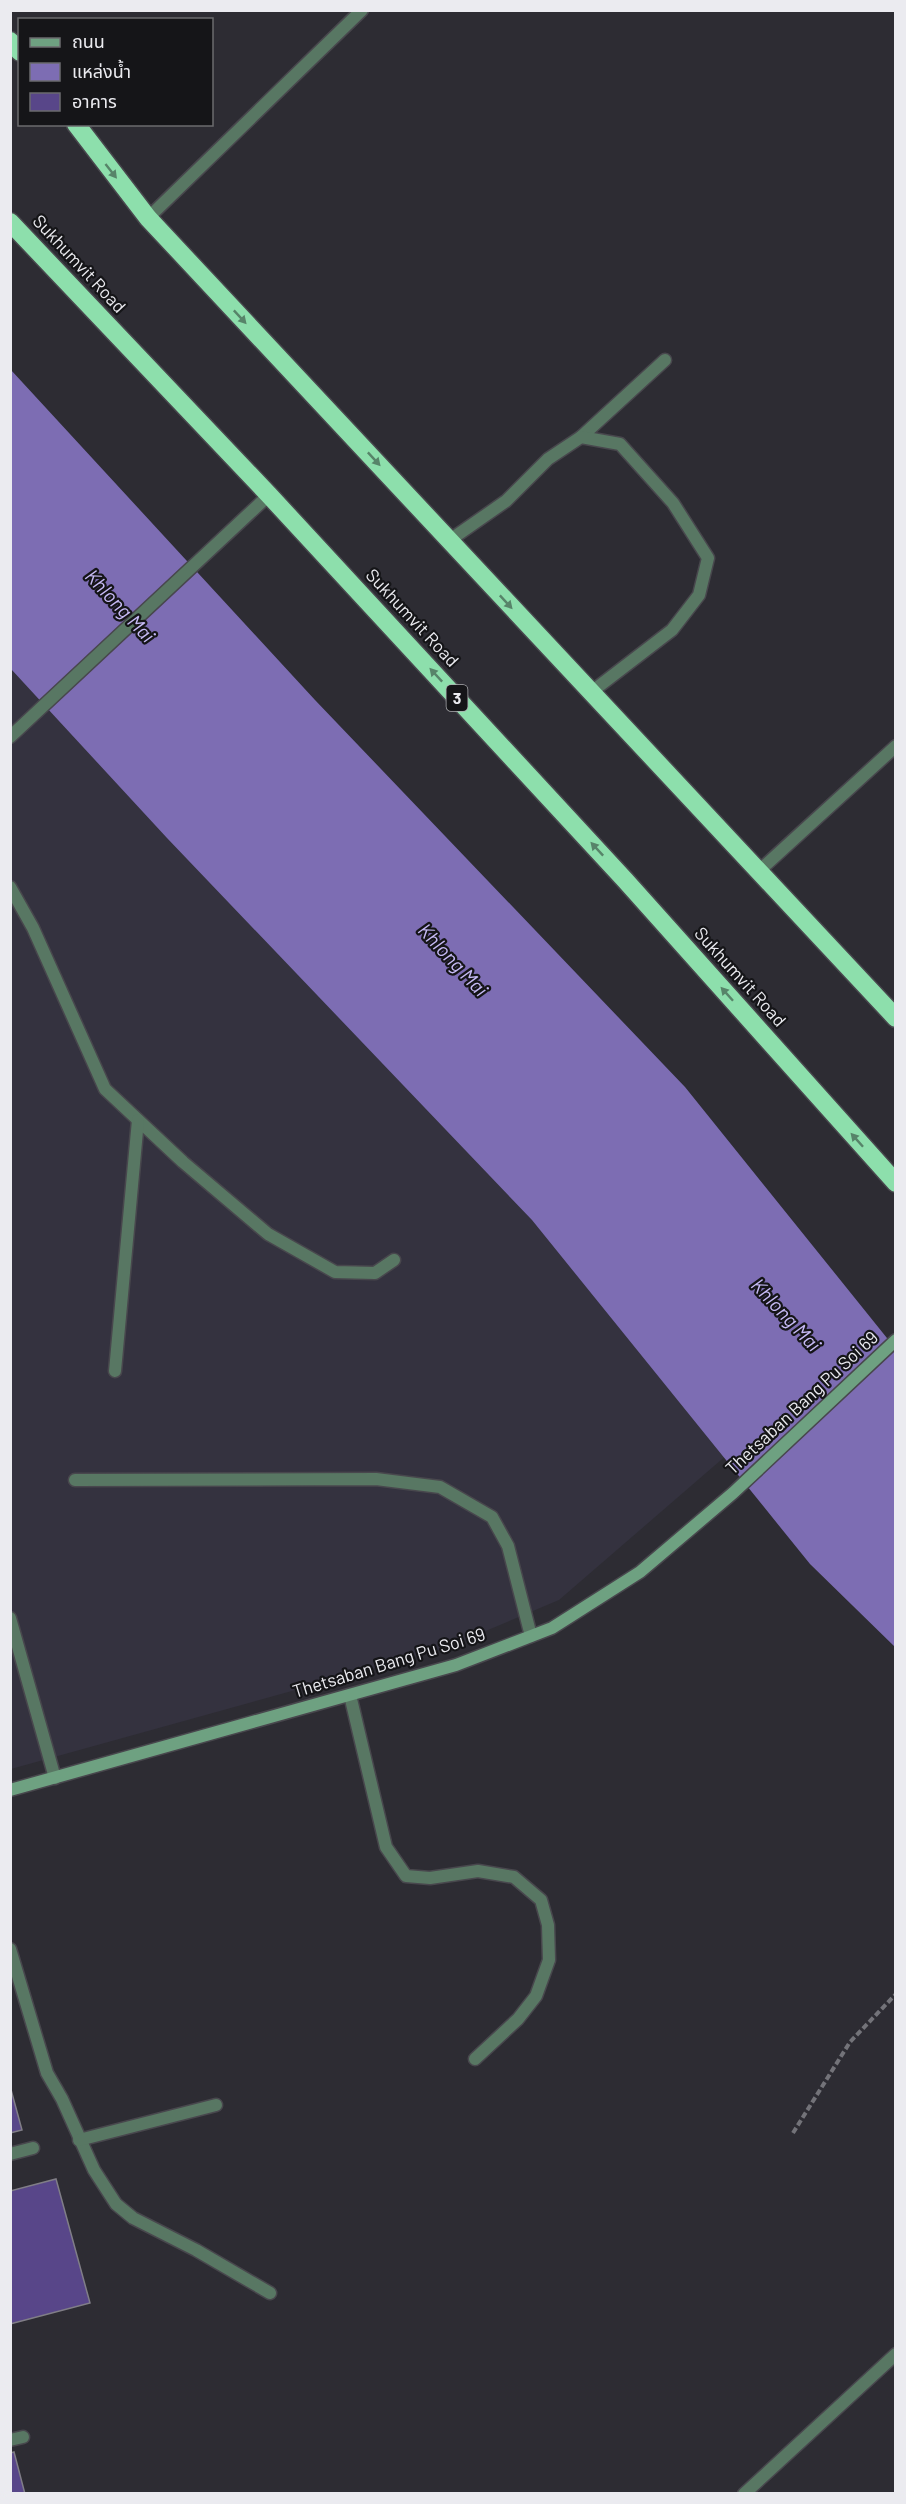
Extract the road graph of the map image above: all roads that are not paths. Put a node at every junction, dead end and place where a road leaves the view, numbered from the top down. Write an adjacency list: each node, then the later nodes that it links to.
1 (362, 10): 3 (street)
2 (77, 126): 3 (highway, one-way to 3)
3 (148, 218): 8 (highway, one-way to 8)
4 (10, 222): 7 (highway, Sukhumvit Road / 3)
5 (665, 360): 6 (street)
6 (581, 437): 8 (street); 9 (street)
7 (269, 495): 10 (street); 16 (highway, Sukhumvit Road / 3, one-way to 7)
8 (450, 540): 9 (highway, one-way to 9)
9 (590, 693): 12 (highway)
10 (10, 737)
11 (896, 746): 12 (street)
12 (759, 871): 14 (highway)
13 (10, 887): 15 (street)
14 (896, 1018)
15 (138, 1120): 17 (street); 19 (street)
16 (896, 1183)
17 (394, 1260)
18 (896, 1340): 22 (street, Thetsaban Bang Pu Soi 69)
19 (115, 1371)
20 (75, 1480): 22 (street)
21 (10, 1618): 23 (street)
22 (531, 1636): 24 (street, Thetsaban Bang Pu Soi 69)
23 (14, 1644): 25 (street)
24 (350, 1695): 25 (street, Thetsaban Bang Pu Soi 69); 28 (street)
25 (55, 1778): 26 (street, Thetsaban Bang Pu Soi 69)
26 (10, 1790)
27 (10, 1949): 30 (street)
28 (475, 2059)
29 (216, 2105): 30 (street)
30 (79, 2140): 33 (street)
31 (33, 2148): 32 (street)
32 (10, 2154)
33 (270, 2293)
34 (896, 2354): 37 (street)
35 (23, 2437): 36 (street)
36 (10, 2440)
37 (744, 2493)

